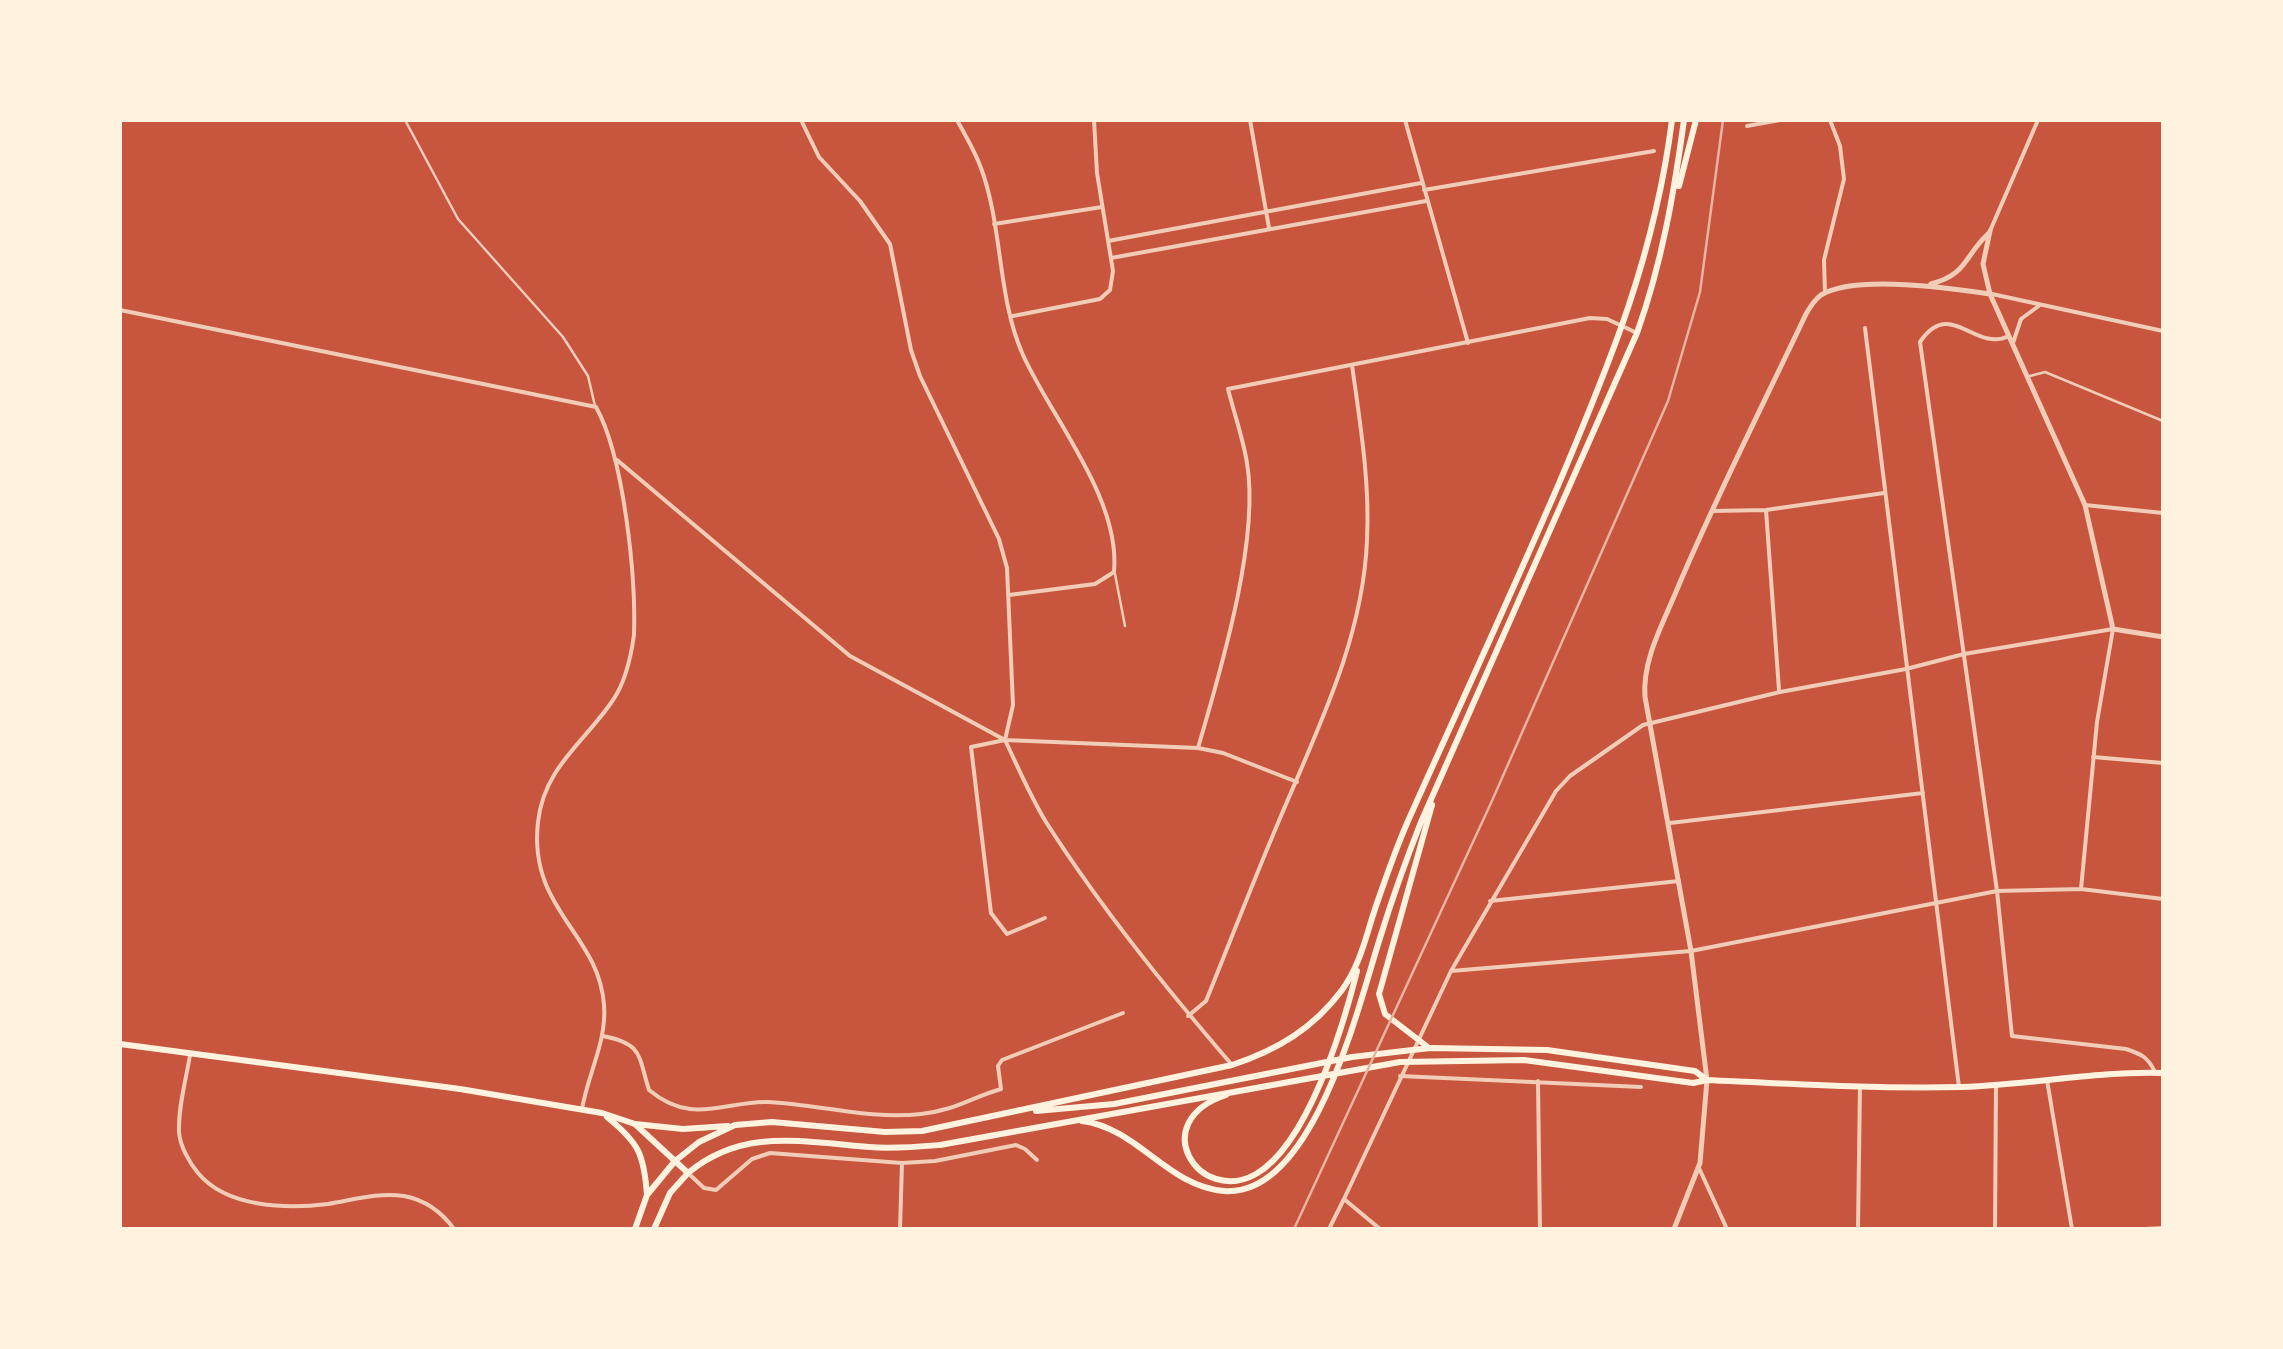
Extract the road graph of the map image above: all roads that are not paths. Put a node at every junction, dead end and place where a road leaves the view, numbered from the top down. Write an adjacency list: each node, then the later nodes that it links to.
1 (405, 120): 40 (lane)
2 (800, 120): 49 (street)
3 (956, 120): 20 (street)
4 (1094, 120): 18 (street)
5 (1250, 120): 19 (street)
6 (1405, 120): 15 (street)
7 (1672, 120): 31 (main road)
8 (1684, 120): 17 (main road)
9 (1696, 120): 17 (main road)
10 (1780, 120): 13 (street)
11 (1830, 120): 26 (street)
12 (2038, 120): 22 (street)
13 (1747, 126)
14 (1654, 150): 15 (street)
15 (1422, 186): 16 (street); 19 (street)
16 (1426, 201): 21 (street); 36 (street)
17 (1672, 206): 34 (main road)
18 (1102, 208): 20 (street); 23 (street)
19 (1265, 212): 21 (street); 23 (street)
20 (994, 224): 30 (street)
21 (1269, 228): 24 (street)
22 (1990, 232): 25 (street); 27 (street)
23 (1108, 241): 24 (street)
24 (1111, 258): 30 (street)
25 (1926, 286): 26 (street); 27 (street)
26 (1825, 293): 46 (street)
27 (1990, 294): 28 (street); 35 (street)
28 (2040, 305): 33 (street); 37 (street)
29 (120, 310): 40 (street)
30 (1012, 316): 48 (street)
31 (1623, 326): 34 (street); 36 (street); 73 (main road)
32 (1865, 328): 43 (street)
33 (2163, 331)
34 (1637, 333): 63 (main road)
35 (2009, 336): 37 (street); 53 (street)
36 (1468, 342): 38 (street)
37 (2013, 343): 39 (street)
38 (1352, 365): 58 (street); 61 (street)
39 (2028, 376): 41 (lane); 44 (street)
40 (596, 408): 42 (street)
41 (2163, 420)
42 (617, 460): 57 (street); 77 (street)
43 (1884, 492): 45 (street); 54 (street)
44 (2085, 505): 47 (street); 51 (street)
45 (1766, 510): 46 (street); 55 (street)
46 (1712, 512): 56 (street)
47 (2163, 513)
48 (1114, 572): 49 (street); 50 (lane)
49 (1009, 595): 57 (street)
50 (1125, 626)
51 (2113, 629): 52 (street); 53 (street); 59 (street)
52 (2163, 636)
53 (1964, 654): 54 (street); 67 (street)
54 (1906, 668): 55 (street); 62 (street)
55 (1780, 692): 56 (street)
56 (1649, 723): 64 (street); 69 (street)
57 (1005, 740): 58 (street); 71 (street); 76 (street)
58 (1198, 748): 61 (street)
59 (2094, 757): 60 (street); 66 (street)
60 (2163, 763)
61 (1297, 782): 76 (street)
62 (1923, 793): 64 (street); 70 (street)
63 (1434, 795): 79 (main road); 96 (main road)
64 (1670, 823): 65 (street)
65 (1679, 881): 69 (street); 72 (street)
66 (2081, 888): 67 (street); 68 (street)
67 (1997, 891): 70 (street); 82 (street)
68 (2163, 899)
69 (1490, 900): 74 (street)
70 (1937, 905): 72 (street); 91 (street)
71 (1045, 918)
72 (1692, 951): 74 (street); 84 (street)
73 (1360, 960): 81 (main road); 88 (main road)
74 (1451, 970): 83 (street)
75 (1123, 1013): 92 (street)
76 (1188, 1016): 81 (street)
77 (603, 1036): 92 (street); 93 (street)
78 (120, 1044): 80 (main road)
79 (1430, 1048): 84 (main road); 94 (main road)
80 (190, 1054): 93 (main road); 108 (street)
81 (1232, 1065): 94 (main road)
82 (2159, 1073): 85 (main road)
83 (1400, 1076): 86 (street); 106 (street)
84 (1707, 1080): 88 (main road); 89 (main road); 103 (street)
85 (2047, 1080): 87 (main road); 119 (street)
86 (1538, 1082): 90 (street); 114 (street)
87 (1996, 1085): 91 (main road); 118 (street)
88 (1249, 1086): 96 (main road)
89 (1860, 1086): 91 (main road); 117 (street)
90 (1641, 1087)
91 (1959, 1087)
92 (972, 1102): 97 (street)
93 (582, 1110): 95 (main road)
94 (1030, 1110): 97 (main road)
95 (602, 1114): 98 (main road); 105 (main road)
96 (1070, 1120): 104 (main road)
97 (972, 1123): 99 (main road)
98 (635, 1124): 99 (main road); 100 (main road)
99 (734, 1126): 100 (main road)
100 (674, 1160): 104 (main road); 105 (main road)
101 (1037, 1160): 102 (street)
102 (902, 1163): 104 (street); 111 (street)
103 (1699, 1168): 115 (street); 116 (street)
104 (688, 1173): 110 (main road)
105 (648, 1195): 109 (main road)
106 (1344, 1198): 112 (street); 113 (street)
107 (2163, 1228): 120 (street)
108 (454, 1229)
109 (635, 1229)
110 (654, 1229)
111 (900, 1229)
112 (1329, 1229)
113 (1380, 1229)
114 (1540, 1229)
115 (1674, 1229)
116 (1727, 1229)
117 (1858, 1229)
118 (1994, 1229)
119 (2072, 1229)
120 (2144, 1229)

